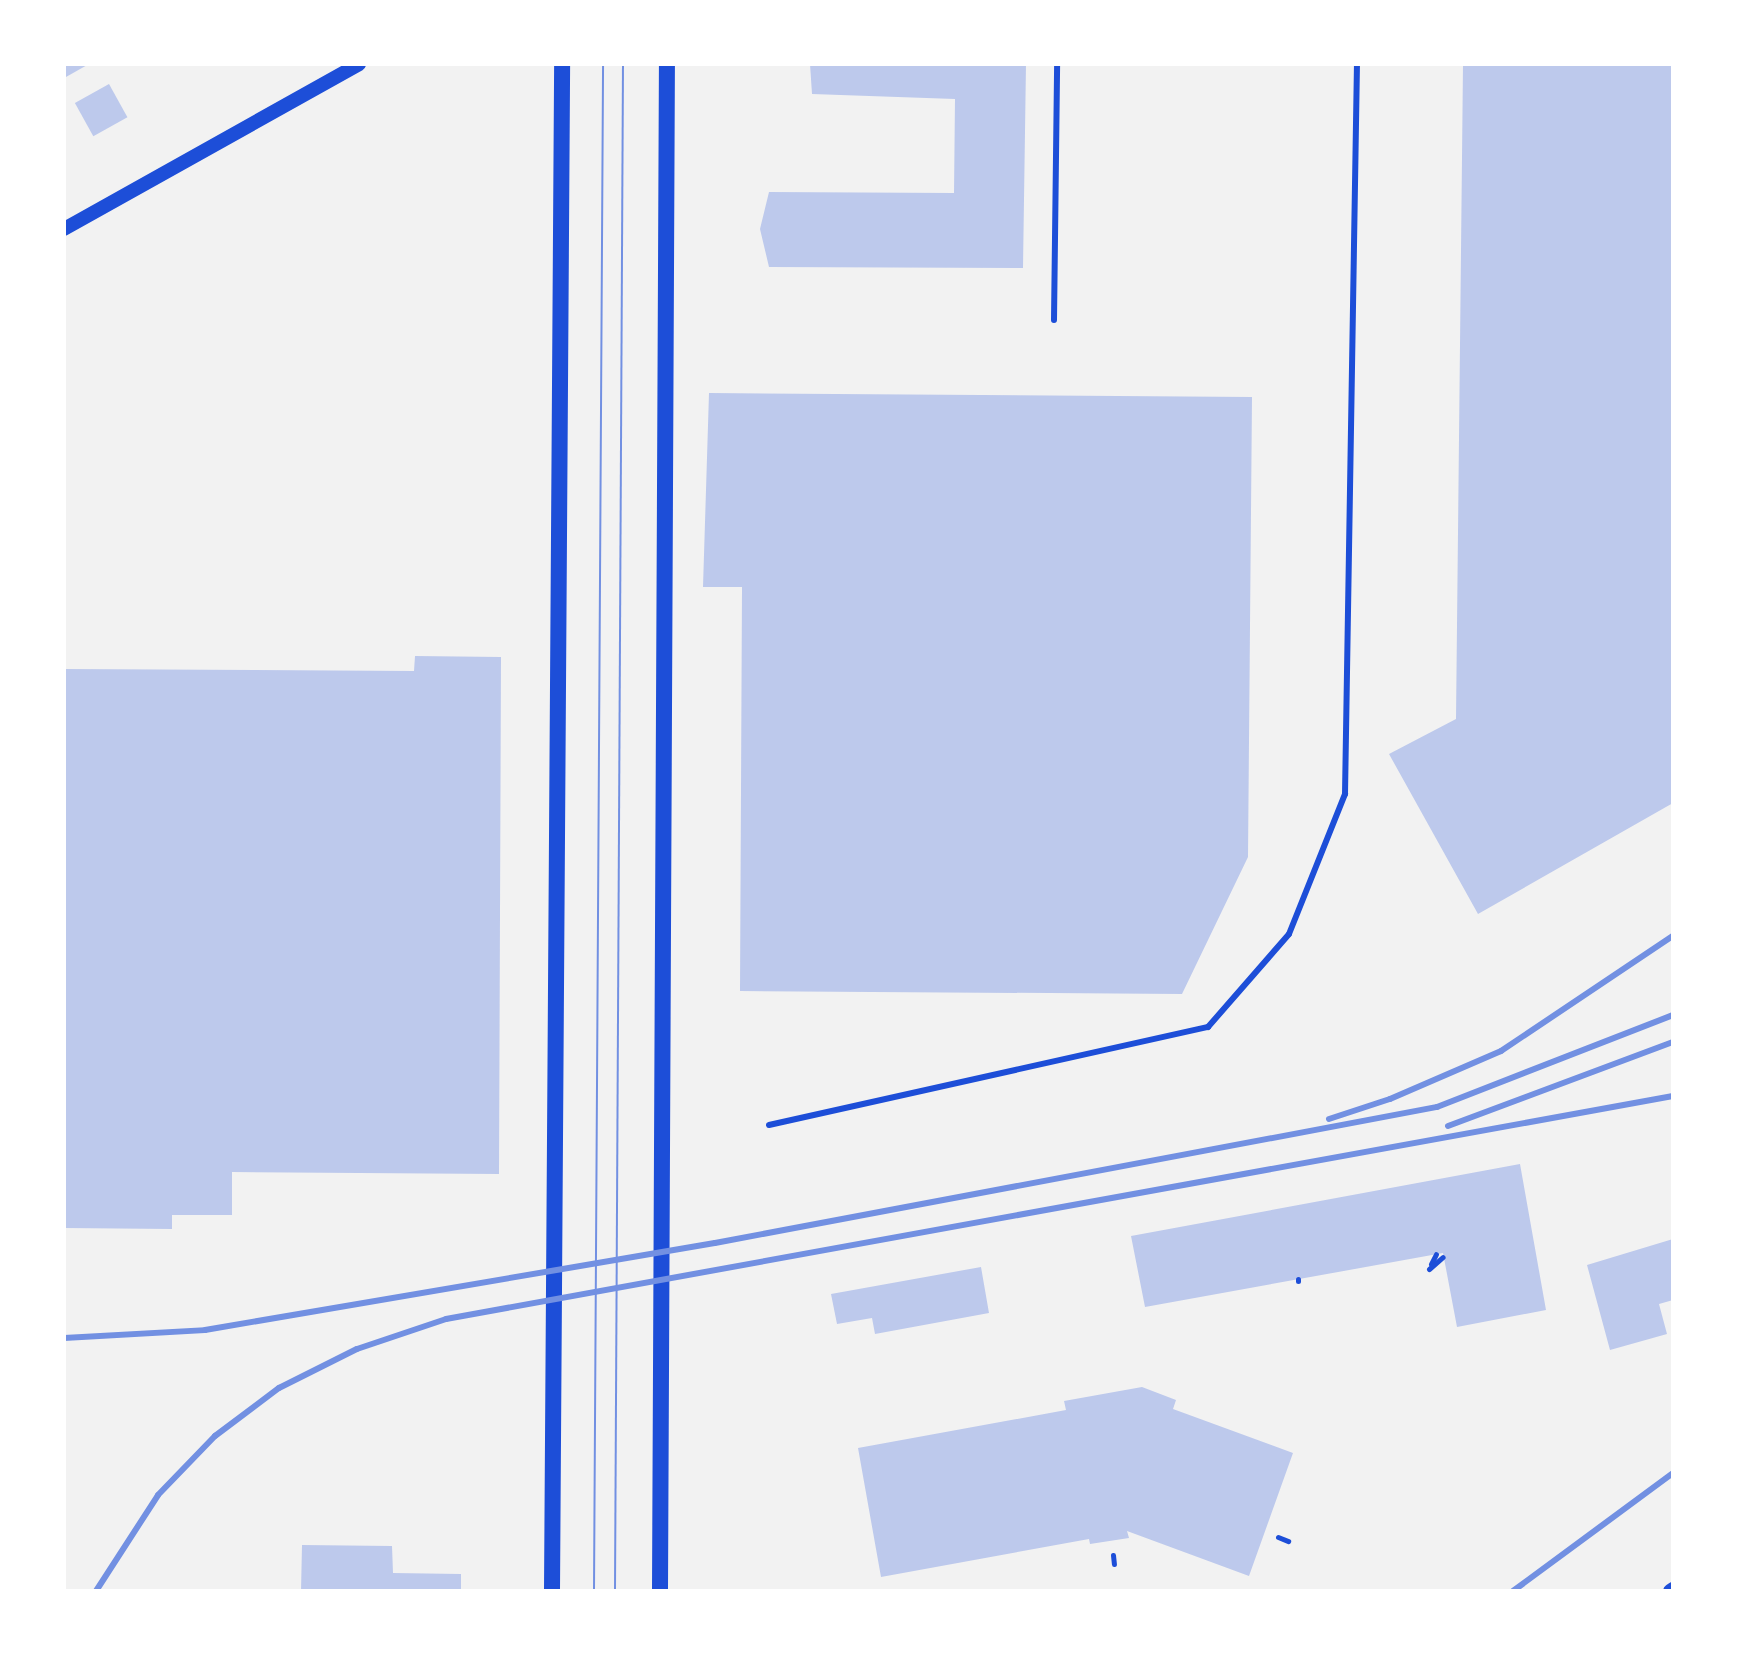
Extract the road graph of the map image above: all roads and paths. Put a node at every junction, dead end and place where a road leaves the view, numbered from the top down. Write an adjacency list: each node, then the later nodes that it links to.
1 (359, 64): 6 (street)
2 (562, 64): 15 (main road)
3 (667, 64): 16 (main road)
4 (1057, 64): 7 (lane)
5 (1357, 64): 8 (lane)
6 (64, 229)
7 (1054, 320)
8 (769, 1125)
9 (1436, 1254): 10 (path)
10 (1443, 1257)
11 (1278, 1537): 12 (path)
12 (1288, 1541)
13 (1113, 1555): 14 (path)
14 (1114, 1564)
15 (552, 1591)
16 (660, 1591)

